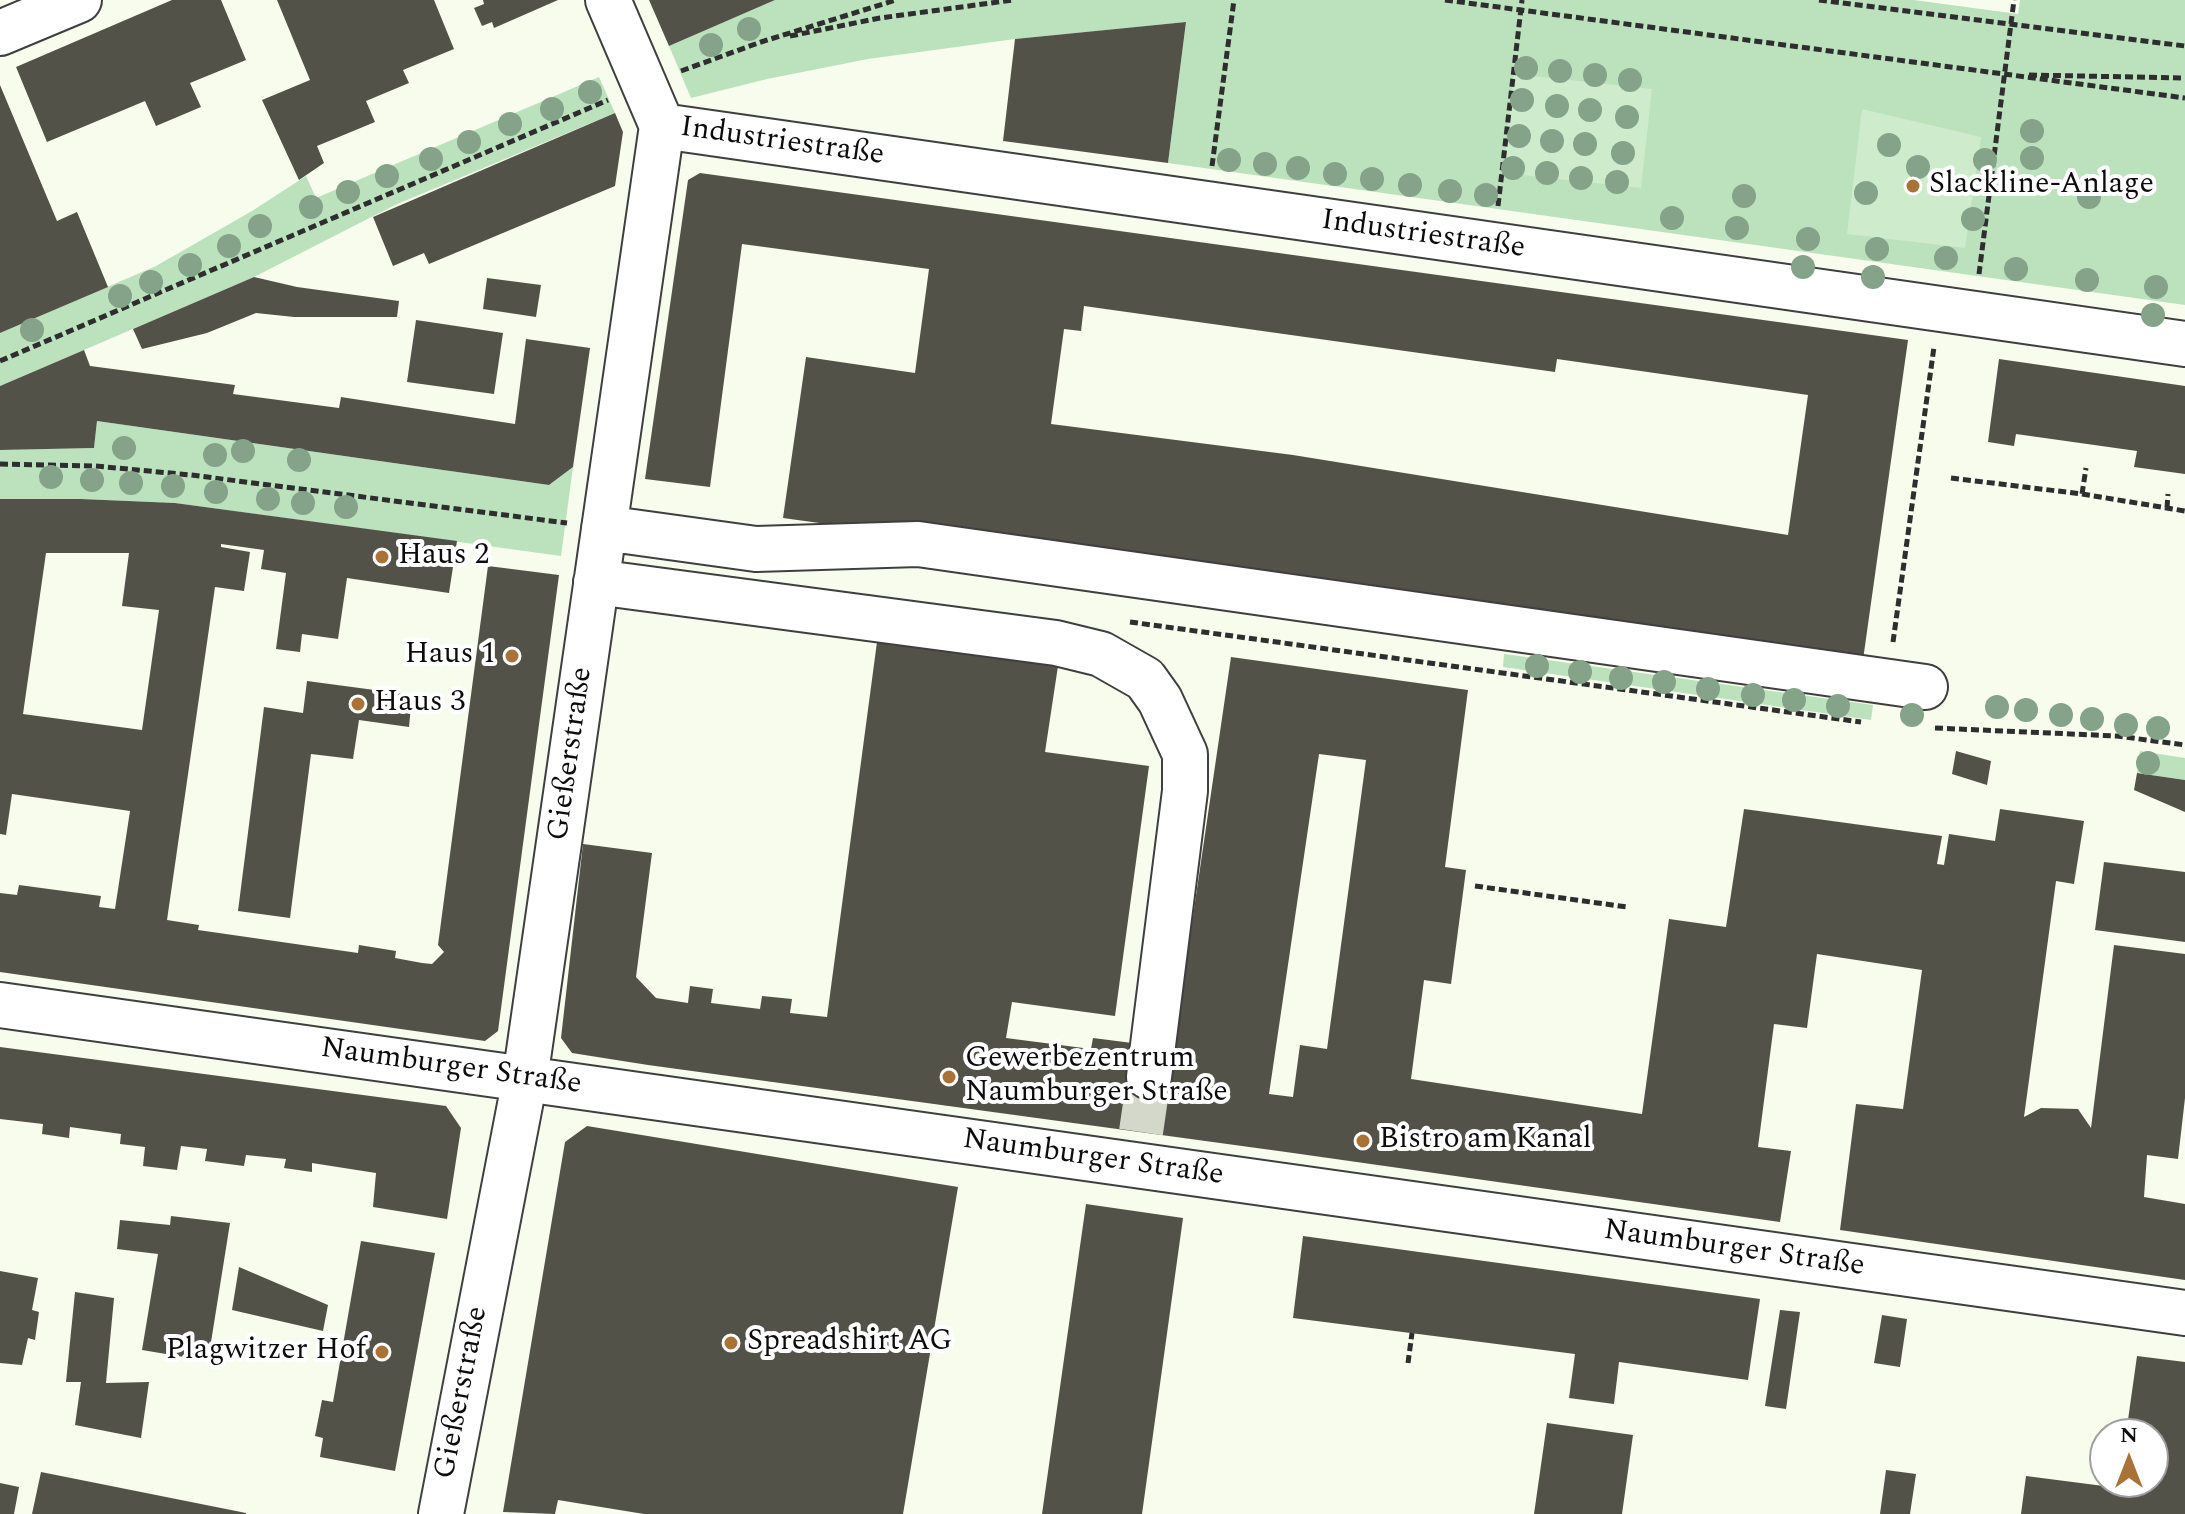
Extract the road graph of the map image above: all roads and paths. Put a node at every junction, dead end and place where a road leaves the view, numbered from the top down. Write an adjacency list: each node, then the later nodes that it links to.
1 (79, 0): 12 (street)
2 (608, 0): 17 (street)
3 (896, 0): 13 (path)
4 (1013, 0): 13 (path)
5 (1234, 0): 20 (path)
6 (1445, 0): 10 (path)
7 (1522, 0): 10 (path)
8 (1819, 0): 11 (path)
9 (2014, 0): 11 (path)
10 (1521, 10): 15 (path); 21 (path)
11 (2010, 25): 14 (path); 15 (path)
12 (0, 33)
13 (761, 42): 17 (path)
14 (2185, 46)
15 (2004, 75): 16 (path); 18 (path); 22 (path)
16 (2185, 78)
17 (644, 85): 19 (street); 24 (path)
18 (2185, 98)
19 (662, 126): 20 (street, Industriestraße); 32 (street, Gießerstraße)
20 (1206, 205): 21 (street, Industriestraße)
21 (1491, 246): 22 (street, Industriestraße)
22 (1956, 313): 23 (street, Industriestraße); 35 (path)
23 (2185, 344)
24 (0, 361)
25 (0, 464): 32 (path)
26 (2086, 468): 28 (path)
27 (1951, 478): 28 (path)
28 (2082, 494): 30 (path)
29 (2168, 494): 30 (path)
30 (2167, 508): 31 (path)
31 (2185, 511)
32 (591, 530): 33 (street, Gießerstraße); 35 (street)
33 (596, 582): 41 (street); 42 (street, Gießerstraße)
34 (1121, 621): 36 (path)
35 (1912, 699): 37 (path)
36 (1875, 724)
37 (2185, 745)
38 (1475, 886): 39 (path)
39 (1627, 907)
40 (0, 1005): 42 (street, Naumburger Straße)
41 (1149, 1077)
42 (525, 1079): 43 (street, Naumburger Straße); 46 (street, Gießerstraße)
43 (2185, 1313)
44 (1412, 1333): 45 (path)
45 (1408, 1363)
46 (441, 1514)

